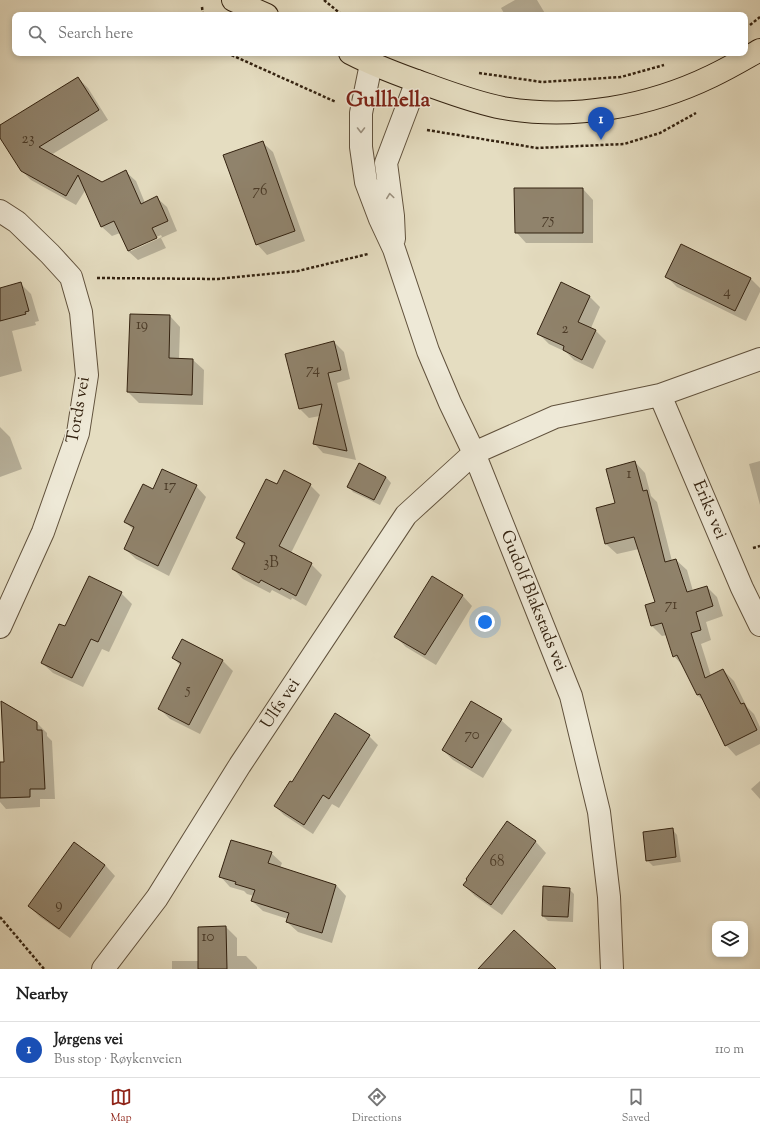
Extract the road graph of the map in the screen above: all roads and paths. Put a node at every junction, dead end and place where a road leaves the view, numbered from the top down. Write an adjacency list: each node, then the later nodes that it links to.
1 (233, 0): 5 (main road)
2 (324, 0): 6 (path)
3 (202, 7): 4 (path)
4 (202, 12)
5 (260, 12)
6 (338, 12)
7 (760, 18): 8 (path)
8 (748, 26)
9 (760, 50): 14 (main road)
10 (356, 56): 11 (main road)
11 (371, 64): 14 (main road); 16 (street, Gudolf Blakstads vei, one-way to 16)
12 (666, 65): 13 (path)
13 (476, 73)
14 (417, 81): 16 (street, Gudolf Blakstads vei, one-way to 14)
15 (0, 211): 18 (street, Tords vei)
16 (394, 249): 21 (street, Gudolf Blakstads vei)
17 (370, 254): 18 (path)
18 (71, 277): 23 (street, Tords vei)
19 (760, 359): 20 (street, Ulfs vei)
20 (660, 395): 21 (street, Ulfs vei); 22 (street, Eriks vei)
21 (474, 453): 26 (street, Ulfs vei); 27 (street, Gudolf Blakstads vei)
22 (760, 624)
23 (0, 627)
24 (0, 917): 25 (path)
25 (44, 969)
26 (103, 969)
27 (612, 969)

